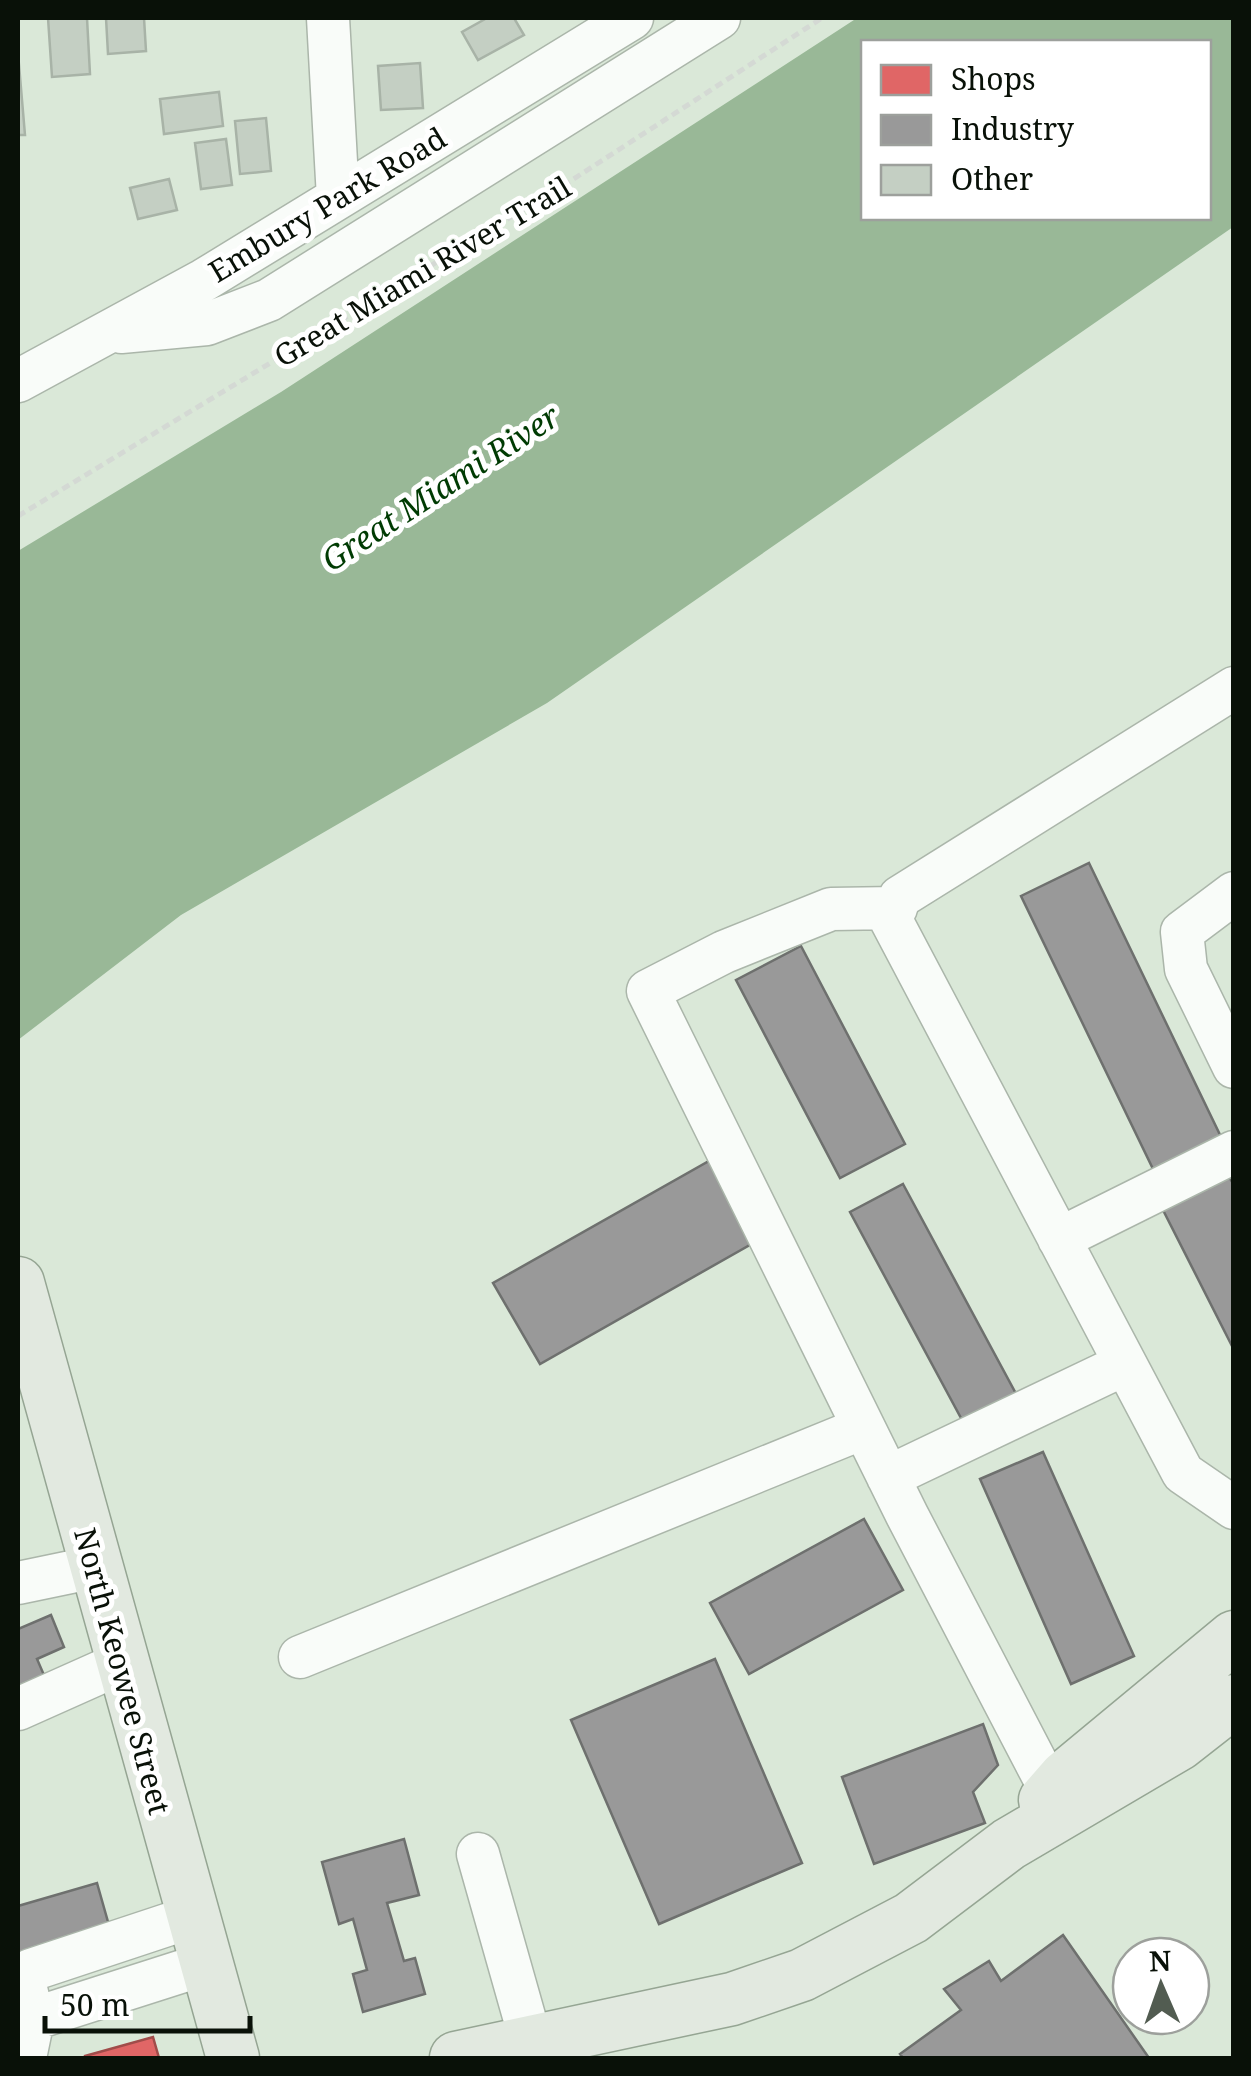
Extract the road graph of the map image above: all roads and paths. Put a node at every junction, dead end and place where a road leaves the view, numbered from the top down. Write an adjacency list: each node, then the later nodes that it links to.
1 (328, 18): 5 (street)
2 (632, 18): 5 (street, Embury Park Road)
3 (719, 18): 6 (street)
4 (822, 18): 8 (path, Great Miami River Trail)
5 (338, 198): 6 (street, Embury Park Road)
6 (106, 333): 7 (street, Embury Park Road)
7 (18, 382)
8 (18, 516)
9 (1234, 688): 11 (street)
10 (1234, 893): 12 (street)
11 (896, 908): 14 (street); 17 (street)
12 (1234, 1066)
13 (1234, 1152): 14 (street)
14 (1059, 1238): 16 (street)
15 (18, 1283): 20 (main road, North Keowee Street)
16 (1125, 1364): 18 (street); 19 (street)
17 (863, 1428): 18 (street); 23 (street)
18 (888, 1477): 27 (street)
19 (1234, 1508)
20 (95, 1567): 21 (street); 24 (main road, North Keowee Street)
21 (18, 1584)
22 (1234, 1638): 27 (main road)
23 (300, 1657)
24 (121, 1663): 26 (street); 30 (main road, North Keowee Street)
25 (1234, 1700): 28 (main road)
26 (18, 1709)
27 (1052, 1792): 28 (main road)
28 (1009, 1844): 32 (main road)
29 (478, 1854): 32 (street)
30 (198, 1940): 31 (street); 33 (main road, North Keowee Street)
31 (29, 2038)
32 (532, 2042): 34 (main road)
33 (232, 2058)
34 (456, 2058)

